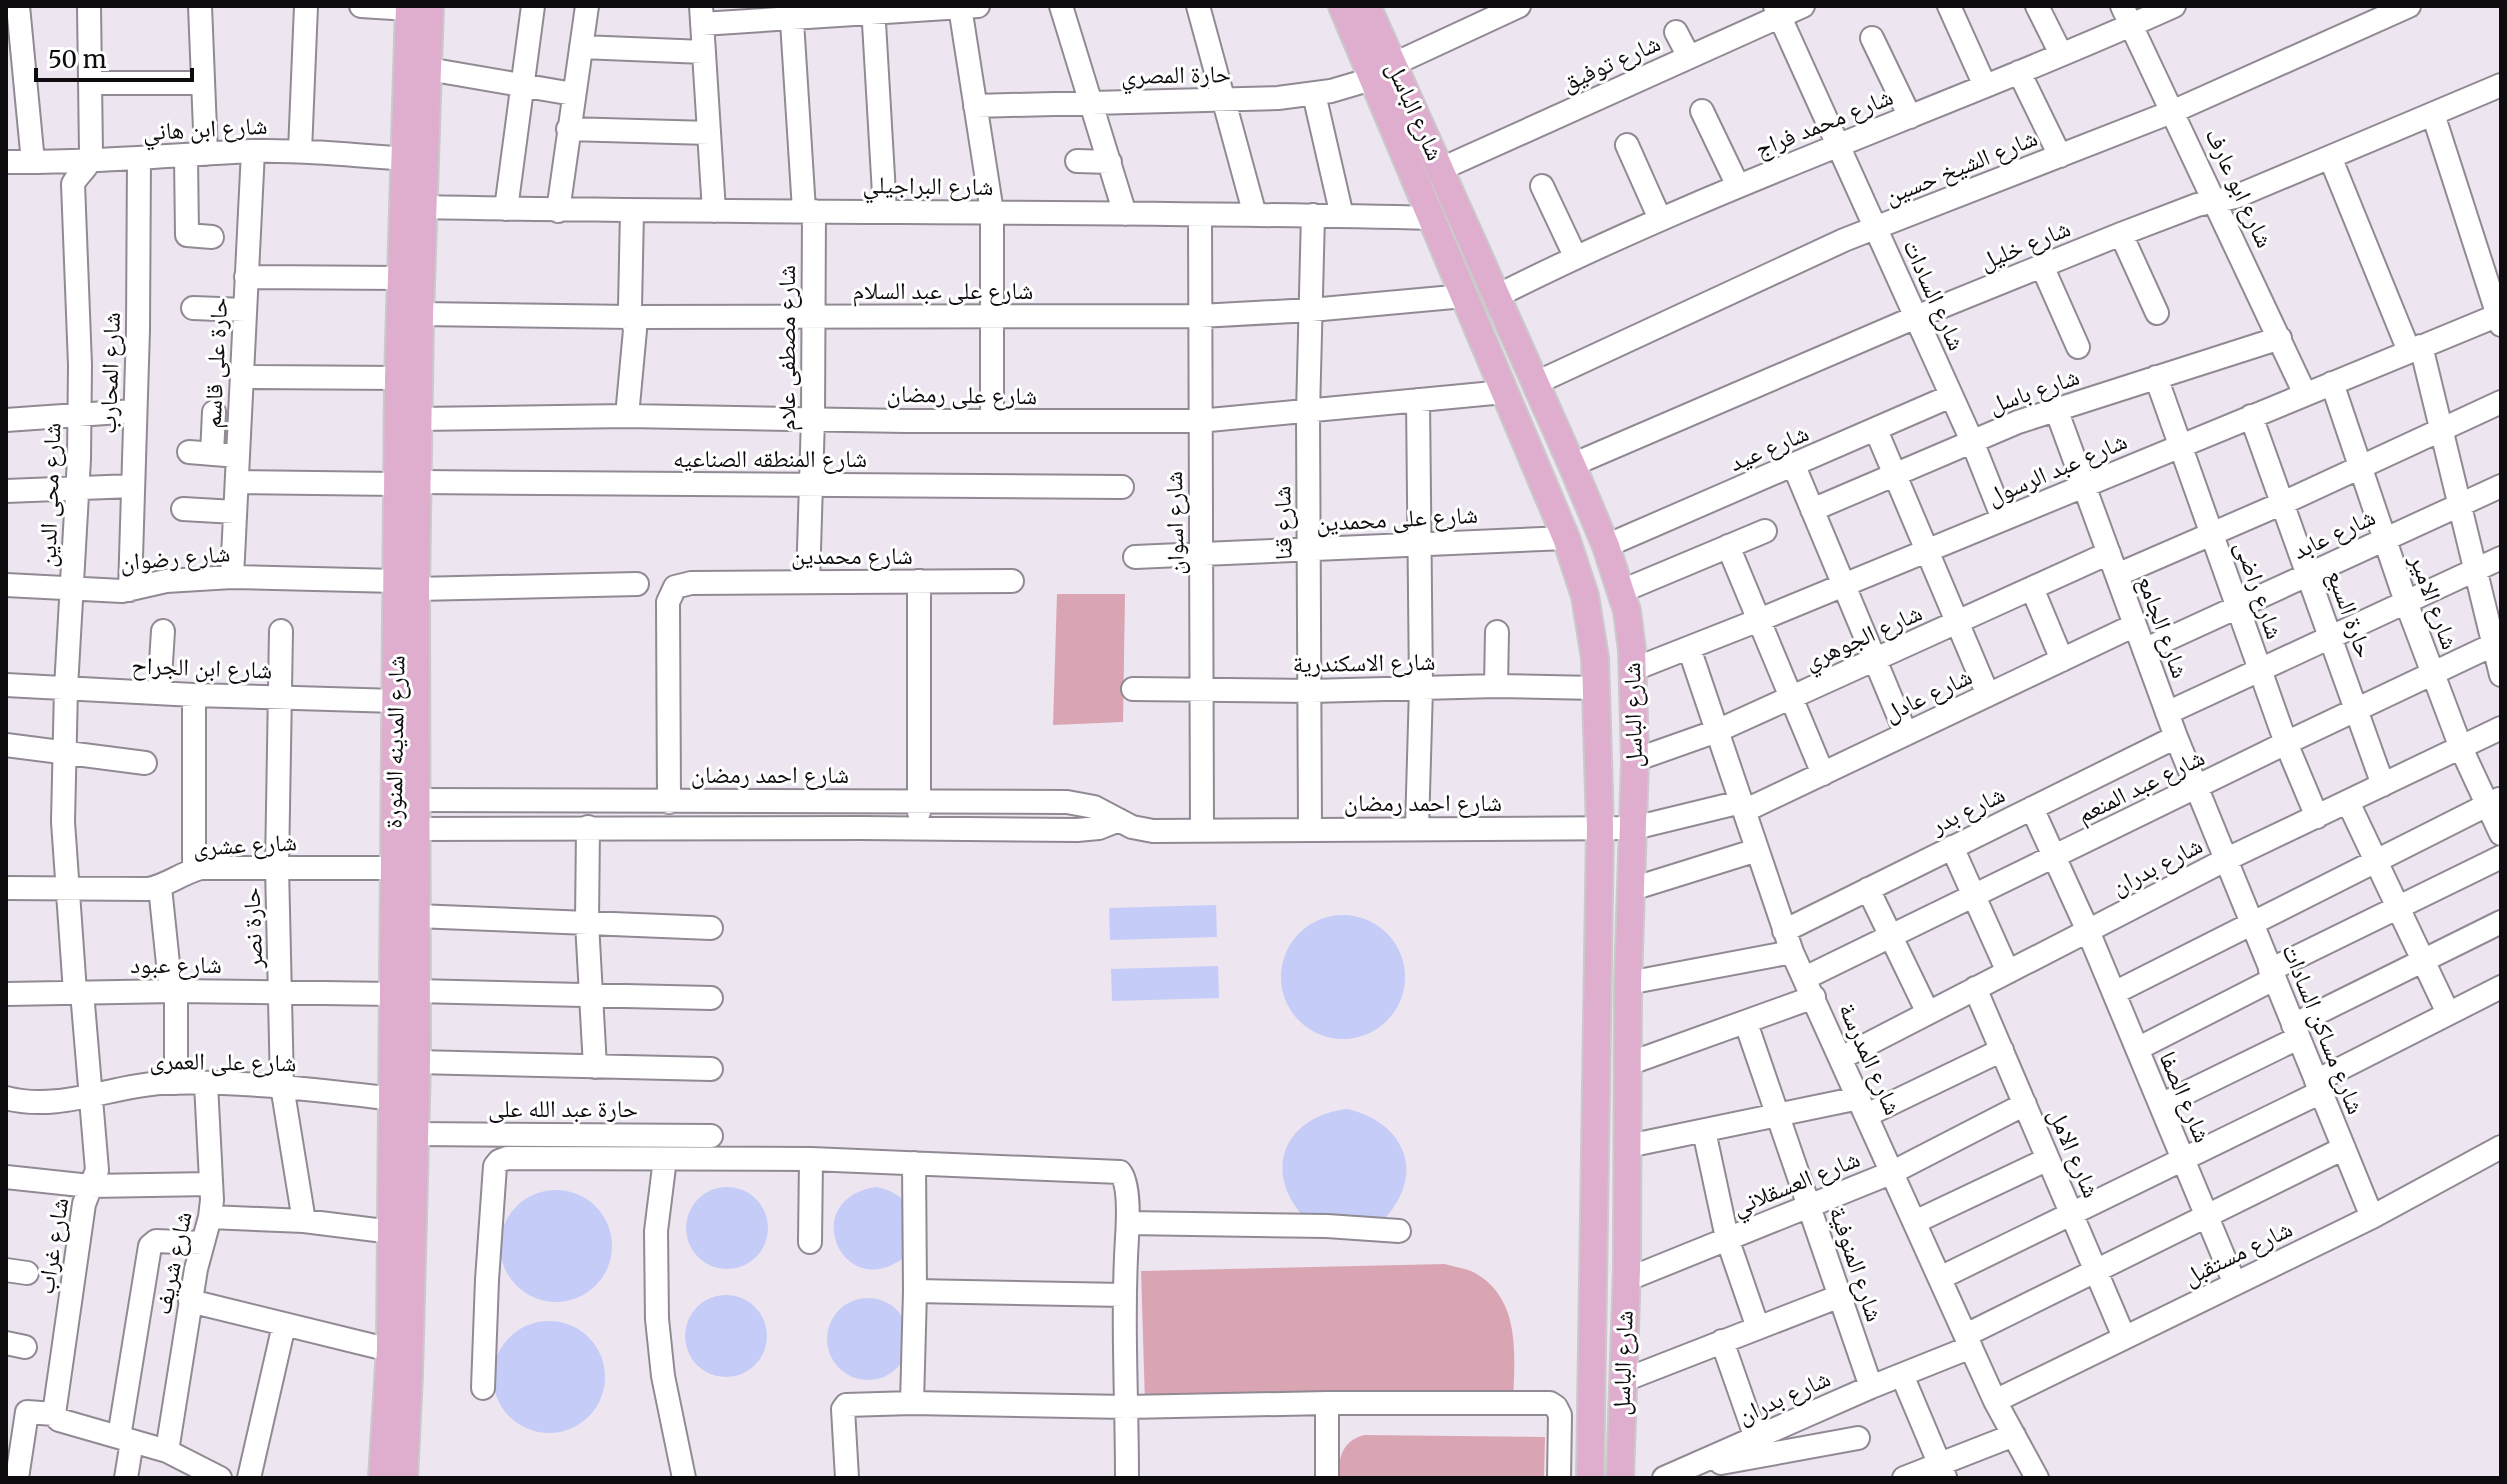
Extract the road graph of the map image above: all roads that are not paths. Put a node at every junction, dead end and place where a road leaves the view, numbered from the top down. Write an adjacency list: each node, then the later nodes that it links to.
1 (18, 6): 2 (street); 19 (street); 64 (street)
2 (36, 6)
3 (89, 6): 37 (street, شارع محى الدين)
4 (200, 6): 38 (street)
5 (306, 6): 56 (street)
6 (361, 6): 20 (street)
7 (533, 6): 39 (street)
8 (587, 6): 30 (street)
9 (1061, 6): 45 (street)
10 (1198, 6): 44 (street)
11 (1342, 6): 35 (main road, شارع الباسل)
12 (1367, 6): 35 (main road, شارع الباسل)
13 (1519, 6): 35 (street, حارة المصري)
14 (1803, 6): 24 (street, شارع توفيق)
15 (1949, 6): 41 (street)
16 (2037, 6): 32 (street)
17 (2174, 6): 27 (street, شارع محمد فراج)
18 (2409, 6): 48 (street, شارع الشيخ حسين)
19 (6, 7)
20 (416, 7): 34 (main road, شارع المدينه المنورة); 61 (main road, شارع المدينه المنورة)
21 (969, 7): 22 (street); 46 (street)
22 (921, 8): 23 (street)
23 (873, 10): 25 (street); 78 (street)
24 (1777, 11): 33 (street, شارع توفيق); 54 (street, شارع السادات)
25 (792, 12): 26 (street); 74 (street, شارع مصطفى علام)
26 (701, 15): 31 (street)
27 (2127, 16): 32 (street, شارع محمد فراج); 48 (street, شارع ابو عارف)
28 (1676, 32): 33 (street)
29 (1872, 38): 50 (street)
30 (581, 47): 31 (street); 42 (street)
31 (704, 52): 52 (street)
32 (2061, 54): 36 (street, شارع محمد فراج)
33 (1689, 57): 67 (street, شارع توفيق)
34 (428, 69): 39 (street); 71 (main road, شارع المدينه المنورة)
35 (1384, 71): 43 (street, حارة المصري); 67 (main road, شارع الباسل); 85 (main road, شارع الباسل)
36 (2019, 72): 41 (street, شارع محمد فراج); 58 (street)
37 (90, 83): 38 (street); 65 (street, شارع محى الدين)
38 (202, 83): 57 (street)
39 (522, 85): 42 (street); 72 (street)
40 (2501, 85): 49 (street, شارع خليل)
41 (1985, 86): 50 (street, شارع محمد فراج)
42 (573, 94): 51 (street)
43 (1314, 94): 44 (street, حارة المصري); 84 (street)
44 (1224, 100): 45 (street, حارة المصري); 82 (street)
45 (1092, 103): 46 (street, حارة المصري); 66 (street)
46 (975, 106): 79 (street)
47 (1702, 111): 69 (street)
48 (2174, 111): 58 (street, شارع الشيخ حسين); 70 (street, شارع ابو عارف)
49 (2433, 114): 59 (street, شارع خليل); 106 (street)
50 (1910, 117): 54 (street, شارع محمد فراج)
51 (568, 129): 52 (street); 75 (street)
52 (709, 133): 77 (street)
53 (1627, 145): 86 (street)
54 (1838, 146): 69 (street, شارع محمد فراج); 87 (street, شارع السادات)
55 (253, 151): 56 (street, شارع ابن هاني); 57 (street, شارع ابن هاني); 92 (street, حارة على قاسم)
56 (300, 151): 61 (street, شارع ابن هاني)
57 (196, 155): 60 (street, شارع ابن هاني); 89 (street)
58 (2060, 156): 87 (street, شارع الشيخ حسين)
59 (2330, 157): 70 (street, شارع خليل); 109 (street)
60 (139, 158): 65 (street, شارع ابن هاني); 121 (street, شارع المحارب)
61 (406, 159): 93 (main road, شارع المدينه المنورة)
62 (1077, 161): 66 (street)
63 (6, 162): 64 (street, شارع ابن هاني)
64 (33, 162): 65 (street, شارع ابن هاني)
65 (90, 162): 124 (street, شارع محى الدين)
66 (1110, 162): 80 (street)
67 (1441, 169): 73 (main road, شارع الباسل)
68 (1542, 186): 90 (street)
69 (1738, 186): 86 (street, شارع محمد فراج)
70 (2216, 202): 88 (street, شارع خليل); 107 (street, شارع ابو عارف)
71 (423, 207): 72 (street, شارع البراجيلي); 100 (main road, شارع المدينه المنورة)
72 (506, 209): 75 (street, شارع البراجيلي)
73 (1459, 209): 85 (main road); 95 (main road, شارع الباسل)
74 (809, 210): 77 (street, شارع البراجيلي); 78 (street, شارع البراجيلي); 101 (street, شارع مصطفى علام)
75 (558, 211): 76 (street, شارع البراجيلي)
76 (632, 211): 77 (street, شارع البراجيلي); 103 (street)
77 (714, 211)
78 (885, 211): 79 (street, شارع البراجيلي)
79 (992, 212): 80 (street, شارع البراجيلي); 104 (street)
80 (1125, 214): 81 (street, شارع البراجيلي)
81 (1200, 215): 82 (street, شارع البراجيلي); 102 (street, شارع اسوان)
82 (1255, 215): 83 (street, شارع البراجيلي)
83 (1313, 215): 84 (street, شارع البراجيلي); 98 (street, شارع قنا)
84 (1342, 216): 85 (street, شارع البراجيلي)
85 (1432, 218): 94 (main road, شارع الباسل)
86 (1660, 219): 90 (street, شارع محمد فراج)
87 (1875, 229): 105 (street, شارع السادات); 113 (street, شارع الشيخ حسين)
88 (2121, 234): 91 (street, شارع خليل); 99 (street)
89 (212, 237)
90 (1575, 256): 95 (street, شارع محمد فراج)
91 (2042, 266): 105 (street, شارع خليل); 108 (street)
92 (246, 277): 93 (street); 97 (street, حارة على قاسم)
93 (401, 278): 112 (main road, شارع المدينه المنورة)
94 (1464, 296): 98 (street, شارع على عبد السلام); 115 (main road, شارع الباسل)
95 (1497, 296): 113 (main road, شارع الباسل)
96 (193, 308): 97 (street)
97 (245, 310): 110 (street, حارة على قاسم)
98 (1311, 310): 102 (street, شارع على عبد السلام); 123 (street, شارع قنا)
99 (2157, 313)
100 (420, 314): 103 (street, شارع على عبد السلام); 128 (main road, شارع المدينه المنورة)
101 (813, 316): 103 (street, شارع على عبد السلام); 104 (street, شارع على عبد السلام); 127 (street, شارع مصطفى علام)
102 (1200, 316): 104 (street, شارع على عبد السلام); 131 (street, شارع اسوان)
103 (631, 317): 125 (street)
104 (992, 317): 130 (street)
105 (1916, 317): 117 (street, شارع السادات); 139 (street, شارع خليل)
106 (2500, 318): 109 (street, شارع عبد الرسول)
107 (2280, 338): 111 (street, شارع باسل); 116 (street, شارع ابو عارف)
108 (2078, 347)
109 (2415, 349): 114 (street, شارع عبد الرسول); 132 (street)
110 (242, 377): 112 (street); 138 (street, حارة على قاسم)
111 (2156, 377): 120 (street, شارع باسل); 135 (street, شارع راضى)
112 (398, 378): 144 (main road, شارع المدينه المنورة)
113 (1536, 383): 139 (main road, شارع الباسل)
114 (2332, 383): 116 (street, شارع عبد الرسول); 141 (street, شارع الامير)
115 (1504, 392): 118 (street, شارع على رمضان); 160 (main road, شارع الباسل)
116 (2305, 394): 126 (street, شارع عبد الرسول)
117 (1951, 396): 133 (street, شارع عيد); 134 (street, شارع السادات)
118 (1418, 400): 123 (street, شارع على رمضان); 162 (street)
119 (2501, 402): 132 (street)
120 (2056, 409): 134 (street, شارع باسل); 146 (street, شارع الجامع)
121 (134, 411): 124 (street); 147 (street, شارع المحارب)
122 (214, 412): 137 (street)
123 (1308, 413): 131 (street, شارع على رمضان); 165 (street, شارع قنا)
124 (79, 415): 129 (street); 149 (street, شارع محى الدين)
125 (627, 416): 127 (street, شارع على رمضان); 128 (street, شارع على رمضان)
126 (2251, 416): 135 (street, شارع عبد الرسول); 152 (street, حارة السبع)
127 (813, 418): 130 (street, شارع على رمضان); 145 (street, شارع مصطفى علام)
128 (419, 419): 144 (main road, شارع المدينه المنورة)
129 (6, 420)
130 (992, 421): 131 (street, شارع على رمضان)
131 (1199, 421): 168 (street, شارع اسوان)
132 (2442, 429): 141 (street); 153 (street)
133 (1876, 430): 140 (street, شارع عيد); 142 (street)
134 (1972, 441): 142 (street, شارع باسل); 157 (street, شارع السادات)
135 (2180, 446): 146 (street, شارع عبد الرسول); 159 (street, شارع راضى)
136 (189, 452): 137 (street)
137 (212, 454): 138 (street)
138 (238, 456): 143 (street, حارة على قاسم)
139 (1572, 465): 163 (main road, شارع الباسل)
140 (1794, 466): 155 (street); 163 (street, شارع عيد)
141 (2360, 467): 152 (street); 161 (street, شارع الامير)
142 (1894, 475): 155 (street, شارع باسل); 166 (street)
143 (237, 482): 144 (street, شارع المنطقه الصناعيه); 156 (street, حارة على قاسم)
144 (407, 483): 145 (street, شارع المنطقه الصناعيه); 180 (main road, شارع المدينه المنورة)
145 (812, 485): 150 (street, شارع المنطقه الصناعيه); 177 (street, شارع مصطفى علام)
146 (2084, 485): 157 (street, شارع عبد الرسول); 167 (street, شارع الجامع)
147 (133, 486): 149 (street); 184 (street, شارع المحارب)
148 (2501, 486): 153 (street, شارع عابد)
149 (77, 487): 151 (street); 182 (street, شارع محى الدين)
150 (1122, 487)
151 (6, 491)
152 (2283, 503): 159 (street); 172 (street, حارة السبع)
153 (2460, 505): 161 (street, شارع عابد); 171 (street)
154 (183, 509): 156 (street)
155 (1812, 510): 181 (street)
156 (235, 512): 174 (street, حارة على قاسم)
157 (2003, 519): 166 (street, شارع عبد الرسول)
158 (1765, 531): 164 (street)
159 (2212, 534): 173 (street); 187 (street, شارع راضى)
160 (1566, 538): 162 (street, شارع على محمدين); 208 (main road, شارع الباسل)
161 (2384, 540): 172 (street, شارع عابد); 186 (street, شارع الامير)
162 (1419, 545): 165 (street, شارع على محمدين); 207 (street)
163 (1606, 546): 185 (main road, شارع الباسل)
164 (1728, 546): 185 (street); 188 (street)
165 (1310, 549): 168 (street, شارع على محمدين); 211 (street, شارع قنا)
166 (1927, 551): 181 (street, شارع عبد الرسول); 189 (street)
167 (2109, 553): 173 (street, شارع الجامع); 183 (street, شارع الجوهري)
168 (1202, 554): 169 (street, شارع على محمدين); 210 (street, شارع اسوان)
169 (1135, 557)
170 (2501, 558): 171 (street)
171 (2476, 570): 186 (street); 195 (street)
172 (2308, 574): 187 (street, شارع عابد); 194 (street, حارة السبع)
173 (2117, 575): 190 (street, شارع الجامع)
174 (232, 577): 180 (street, شارع رضوان); 184 (street, شارع رضوان)
175 (919, 581): 176 (street, شارع محمدين); 177 (street, شارع محمدين); 234 (street)
176 (1012, 581)
177 (808, 582): 235 (street, شارع محمدين)
178 (637, 584): 180 (street, شارع رضوان)
179 (6, 585): 182 (street, شارع رضوان)
180 (406, 585): 217 (main road, شارع المدينه المنورة); 233 (main road, شارع المدينه المنورة)
181 (1844, 585): 188 (street, شارع عبد الرسول); 198 (street)
182 (72, 586): 184 (street, شارع رضوان); 206 (street, شارع محى الدين)
183 (2032, 588): 189 (street, شارع الجوهري); 199 (street)
184 (130, 590)
185 (1622, 591): 200 (main road, شارع الباسل)
186 (2406, 602): 194 (street); 202 (street, شارع الامير)
187 (2237, 607): 197 (street, شارع عابد); 201 (street, شارع راضى)
188 (1759, 620): 196 (street, شارع عبد الرسول); 216 (street)
189 (1957, 622): 198 (street, شارع الجوهري); 214 (street)
190 (2135, 625): 197 (street, شارع الجامع); 199 (street, شارع عادل)
191 (163, 631): 212 (street)
192 (281, 631): 215 (street, حارة نصر)
193 (1497, 632): 205 (street)
194 (2330, 637): 201 (street); 218 (street, حارة السبع)
195 (2497, 643): 202 (street, شارع عبد المنعم); 203 (street)
196 (1689, 648): 200 (street, شارع عبد الرسول); 221 (street, شارع المدرسة)
197 (2144, 650): 219 (street, شارع الجامع)
198 (1875, 659): 216 (street, شارع الجوهري); 222 (street)
199 (2062, 660): 214 (street, شارع عادل)
200 (1632, 670): 228 (main road, شارع الباسل)
201 (2260, 670): 219 (street); 224 (street, شارع راضى)
202 (2433, 673): 218 (street, شارع عبد المنعم); 226 (street, شارع الامير)
203 (2501, 675)
204 (6, 685): 206 (street, شارع ابن الجراح)
205 (1496, 686): 207 (street, شارع الاسكندرية); 208 (street, شارع الاسكندرية)
206 (66, 688): 212 (street, شارع ابن الجراح); 227 (street, شارع محى الدين)
207 (1421, 688): 211 (street, شارع الاسكندرية); 247 (street)
208 (1596, 688): 243 (main road, شارع الباسل)
209 (1133, 689): 210 (street, شارع الاسكندرية)
210 (1202, 689): 211 (street, شارع الاسكندرية); 248 (street, شارع اسوان)
211 (1311, 691): 249 (street, شارع قنا)
212 (159, 693): 213 (street, شارع ابن الجراح)
213 (194, 695): 215 (street, شارع ابن الجراح); 259 (street)
214 (1988, 695): 222 (street, شارع عادل)
215 (279, 697): 217 (street, شارع ابن الجراح); 257 (street, حارة نصر)
216 (1792, 697): 221 (street, شارع الجوهري); 230 (street)
217 (396, 701): 258 (main road, شارع المدينه المنورة)
218 (2356, 710): 224 (street, شارع عبد المنعم); 231 (street, حارة السبع)
219 (2167, 713): 223 (street, شارع الجامع)
220 (2501, 728): 226 (street, شارع بدران)
221 (1717, 731): 228 (street, شارع الجوهري); 238 (street, شارع المدرسة)
222 (1906, 734): 230 (street, شارع عادل)
223 (2176, 737): 232 (street, شارع الجامع); 239 (street, شارع بدر)
224 (2286, 743): 232 (street, شارع عبد المنعم); 240 (street, شارع راضى)
225 (6, 745): 227 (street)
226 (2461, 748): 231 (street, شارع بدران); 237 (street, شارع الامير)
227 (65, 753): 229 (street); 262 (street, شارع محى الدين)
228 (1635, 760): 244 (main road, شارع الباسل)
229 (145, 763)
230 (1823, 774): 238 (street, شارع عادل)
231 (2383, 785): 236 (street, شارع بدران)
232 (2196, 788): 253 (street, شارع عبد المنعم); 255 (street, شارع الجامع)
233 (416, 800): 235 (street, شارع احمد رمضان); 245 (main road, شارع المدينه المنورة)
234 (919, 801): 235 (street, شارع احمد رمضان); 241 (street, شارع احمد رمضان); 246 (street)
235 (669, 802)
236 (2348, 802): 240 (street, شارع بدران); 256 (street)
237 (2494, 802): 250 (street, شارع الامير); 256 (street)
238 (1742, 806): 244 (street, شارع عادل); 252 (street, شارع المدرسة)
239 (2032, 808): 251 (street, شارع بدر); 253 (street, شارع الصفا)
240 (2317, 817): 255 (street, شارع بدران)
241 (1119, 820): 246 (street, شارع احمد رمضان); 248 (street, شارع احمد رمضان)
242 (588, 827): 245 (street, شارع احمد رمضان); 246 (street, شارع احمد رمضان); 269 (street)
243 (1600, 828): 244 (street, شارع احمد رمضان); 247 (street, شارع احمد رمضان); 340 (main road, شارع الباسل)
244 (1634, 828): 263 (main road, شارع الباسل)
245 (416, 829): 267 (main road, شارع المدينه المنورة)
246 (919, 829)
247 (1417, 829): 249 (street, شارع احمد رمضان)
248 (1202, 830): 249 (street, شارع احمد رمضان)
249 (1310, 830)
250 (2501, 834)
251 (1952, 847): 264 (street, شارع بدر); 265 (street)
252 (1757, 850): 263 (street); 274 (street, شارع المدرسة)
253 (2054, 857): 265 (street, شارع عبد المنعم); 272 (street, شارع الصفا)
254 (2501, 857): 266 (street)
255 (2225, 860): 270 (street, شارع مساكن السادات); 272 (street, شارع بدران)
256 (2376, 861): 266 (street); 270 (street)
257 (277, 867): 258 (street, شارع عشرى); 259 (street, شارع عشرى); 284 (street, حارة نصر)
258 (394, 868): 285 (main road, شارع المدينه المنورة)
259 (194, 870): 260 (street, شارع عشرى)
260 (160, 887): 262 (street, شارع عشرى); 282 (street)
261 (6, 888): 262 (street, شارع عشرى)
262 (67, 889): 283 (street, شارع محى الدين)
263 (1632, 889): 278 (main road, شارع الباسل)
264 (1868, 889): 273 (street); 274 (street, شارع بدر)
265 (1974, 896): 273 (street, شارع عبد المنعم); 276 (street)
266 (2398, 908): 275 (street); 277 (street)
267 (416, 916): 269 (street); 285 (main road, شارع المدينه المنورة)
268 (2501, 922): 275 (street)
269 (587, 923): 271 (street); 288 (street)
270 (2251, 924): 277 (street, شارع مساكن السادات); 286 (street)
271 (711, 928)
272 (2088, 931): 276 (street, شارع بدران); 286 (street, شارع الصفا)
273 (1891, 937): 279 (street, شارع عبد المنعم); 290 (street)
274 (1788, 941): 278 (street, شارع بدر); 279 (street, شارع المدرسة)
275 (2423, 961): 291 (street); 293 (street)
276 (2008, 972): 281 (street, شارع بدران)
277 (2272, 975): 293 (street, شارع مساكن السادات); 294 (street)
278 (1628, 983): 298 (main road, شارع الباسل)
279 (1810, 987): 292 (street, شارع عبد المنعم); 296 (street, شارع المدرسة)
280 (2501, 987): 291 (street)
281 (1975, 988): 290 (street, شارع بدران); 295 (street, شارع الامل)
282 (175, 991): 283 (street, شارع عبود); 284 (street, شارع عبود); 301 (street)
283 (78, 992): 287 (street, شارع عبود); 305 (street, شارع غراب)
284 (281, 992): 285 (street, شارع عبود); 303 (street, حارة نصر)
285 (404, 993): 288 (street, شارع عبود); 297 (main road, شارع المدينه المنورة); 307 (main road, شارع المدينه المنورة)
286 (2114, 993): 294 (street, شارع الصفا)
287 (6, 994)
288 (590, 996): 289 (street, شارع عبود); 299 (street)
289 (711, 998)
290 (1928, 1013): 296 (street, شارع بدران)
291 (2448, 1013): 304 (street)
292 (1746, 1023): 298 (street, شارع عبد المنعم); 311 (street, شارع المنوفية)
293 (2296, 1031): 304 (street, شارع مساكن السادات); 309 (street)
294 (2137, 1049): 309 (street, شارع الصفا)
295 (2002, 1050): 308 (street, شارع الامل); 310 (street)
296 (1841, 1058): 310 (street, شارع المدرسة)
297 (417, 1062): 299 (street); 313 (main road, شارع المدينه المنورة)
298 (1628, 1064): 315 (main road, شارع الباسل)
299 (595, 1067): 300 (street)
300 (711, 1069)
301 (176, 1083): 302 (street, شارع على العمرى); 305 (street, شارع على العمرى)
302 (206, 1084): 303 (street, شارع على العمرى); 325 (street, شارع شريف)
303 (282, 1086): 307 (street, شارع على العمرى); 332 (street, حارة نصر)
304 (2318, 1087): 317 (street, شارع مساكن السادات); 321 (street)
305 (91, 1096): 306 (street, شارع على العمرى); 326 (street, شارع غراب)
306 (6, 1098)
307 (394, 1099): 336 (main road, شارع المدينه المنورة)
308 (2025, 1104): 320 (street, شارع الامل); 323 (street, شارع العسقلاني)
309 (2161, 1105): 321 (street, شارع الصفا)
310 (1863, 1106): 311 (street); 323 (street, شارع المدرسة)
311 (1777, 1115): 312 (street); 327 (street, شارع المنوفية)
312 (1704, 1131): 315 (street); 337 (street)
313 (415, 1134): 314 (street, حارة عبد الله على); 376 (main road, شارع المدينه المنورة)
314 (711, 1136)
315 (1628, 1146): 342 (main road, شارع الباسل)
316 (2501, 1147): 331 (street, شارع مستقبل)
317 (2344, 1148): 329 (street, شارع بدران); 331 (street, شارع مساكن السادات)
318 (665, 1159): 319 (street); 358 (street); 377 (street)
319 (811, 1159): 322 (street); 338 (street)
320 (2048, 1159): 328 (street, شارع الامل); 333 (street)
321 (2183, 1159): 328 (street); 329 (street, شارع الصفا)
322 (914, 1163): 334 (street); 345 (street)
323 (1893, 1172): 327 (street, شارع العسقلاني); 333 (street, شارع المدرسة)
324 (6, 1177): 326 (street)
325 (211, 1184): 326 (street); 330 (street, شارع شريف)
326 (90, 1186): 363 (street, شارع غراب)
327 (1808, 1206): 337 (street, شارع العسقلاني); 347 (street, شارع المنوفية)
328 (2072, 1214): 341 (street, شارع الامل); 343 (street)
329 (2207, 1216): 341 (street, شارع بدران); 344 (street, شارع الصفا)
330 (210, 1217): 332 (street); 339 (street, شارع شريف)
331 (2372, 1217): 344 (street, شارع مستقبل)
332 (304, 1221): 336 (street)
333 (1915, 1222): 343 (street, شارع المدرسة)
334 (1128, 1223): 335 (street); 346 (street)
335 (1399, 1231)
336 (392, 1232): 354 (main road, شارع المدينه المنورة)
337 (1727, 1238): 342 (street, شارع العسقلاني); 350 (street)
338 (810, 1242)
339 (202, 1243): 348 (street, شارع شريف); 367 (street)
340 (1593, 1269): 342 (main road); 382 (main road, شارع الباسل)
341 (2096, 1271): 351 (street, شارع الامل); 353 (street, شارع بدران)
342 (1626, 1274): 356 (main road, شارع الباسل)
343 (1940, 1278): 353 (street, شارع المدرسة)
344 (2235, 1284): 351 (street, شارع مستقبل)
345 (915, 1291): 346 (street); 360 (street)
346 (1124, 1295): 362 (street)
347 (1840, 1296): 350 (street); 357 (street, شارع المنوفية)
348 (190, 1301): 349 (street); 368 (street, شارع شريف)
349 (284, 1325): 354 (street); 374 (street)
350 (1758, 1328): 352 (street)
351 (2124, 1337): 359 (street, شارع مستقبل)
352 (1722, 1341): 356 (street); 365 (street)
353 (1968, 1341): 355 (street, شارع بدران); 359 (street, شارع المدرسة)
354 (390, 1350): 375 (main road, شارع المدينه المنورة)
355 (1902, 1375): 357 (street, شارع بدران); 369 (street)
356 (1622, 1381): 383 (main road, شارع الباسل)
357 (1871, 1387): 365 (street, شارع بدران)
358 (483, 1388)
359 (1995, 1401): 364 (street, شارع المدرسة)
360 (912, 1403): 362 (street); 378 (street)
361 (1327, 1403): 362 (street); 380 (street); 381 (street)
362 (1127, 1407): 379 (street)
363 (54, 1415): 367 (street); 371 (street)
364 (2014, 1435): 369 (street); 385 (street, شارع المدرسة)
365 (1756, 1438): 370 (street, شارع بدران)
366 (1858, 1438): 370 (street)
367 (126, 1439): 368 (street); 372 (street)
368 (167, 1451): 373 (street)
369 (1943, 1471): 384 (street)
370 (1674, 1474)
371 (17, 1478)
372 (126, 1478)
373 (220, 1478)
374 (249, 1478)
375 (382, 1478)
376 (404, 1478)
377 (684, 1478)
378 (847, 1478)
379 (1127, 1478)
380 (1327, 1478)
381 (1559, 1478)
382 (1590, 1478)
383 (1620, 1478)
384 (1904, 1478)
385 (2037, 1478)

